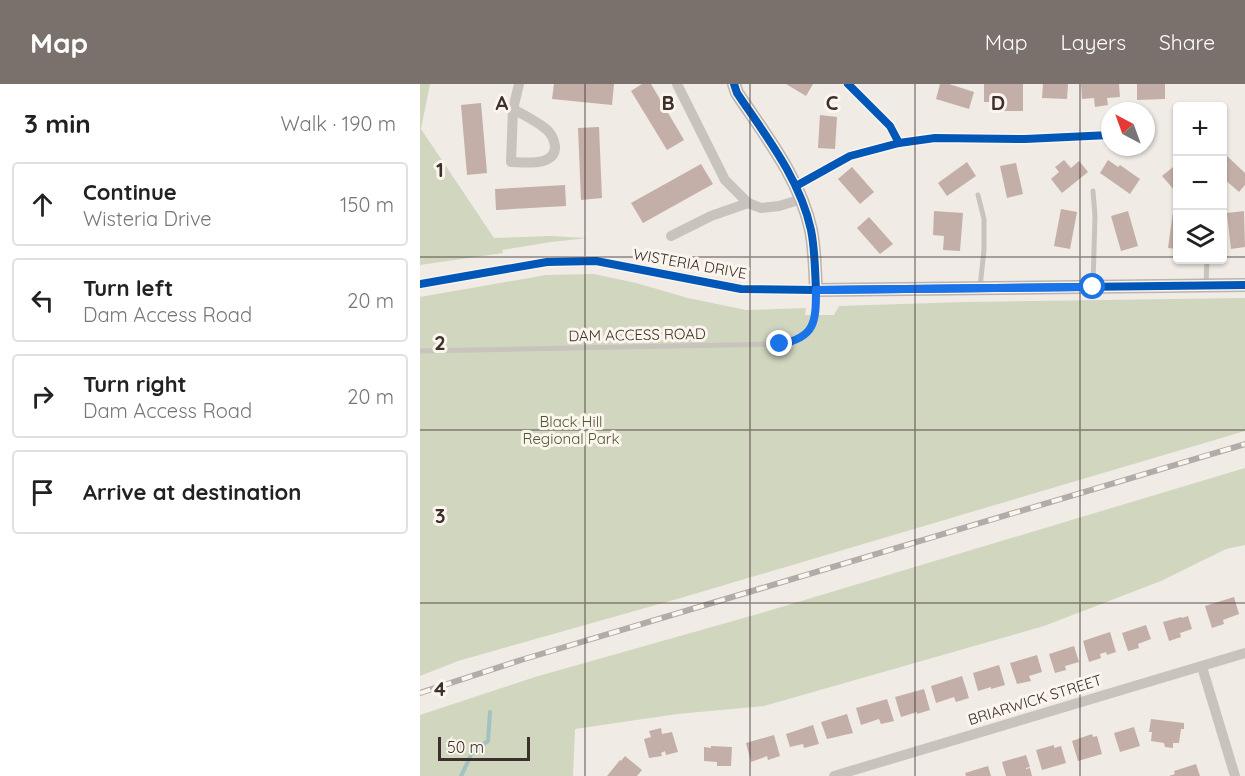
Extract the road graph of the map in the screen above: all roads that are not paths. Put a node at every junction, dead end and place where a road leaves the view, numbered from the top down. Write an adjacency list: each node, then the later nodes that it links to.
1 (519, 84): 4 (street)
2 (677, 84): 8 (street)
3 (734, 84): 7 (street)
4 (513, 109): 4 (street)
5 (1093, 192): 14 (lane)
6 (978, 195): 15 (lane)
7 (802, 199): 8 (street); 16 (street)
8 (748, 204): 9 (street)
9 (671, 236)
10 (1207, 264): 12 (lane)
11 (420, 284): 16 (street, WISTERIA DRIVE)
12 (1206, 285): 13 (street, WISTERIA DRIVE); 14 (street, WISTERIA DRIVE)
13 (1245, 285)
14 (1093, 287): 15 (street, WISTERIA DRIVE)
15 (980, 288): 16 (street, WISTERIA DRIVE)
16 (816, 290): 17 (lane, DAM ACCESS ROAD)
17 (420, 351)
18 (1245, 653): 19 (street, BRIARWICK STREET)
19 (1202, 667): 20 (street, BRIARWICK STREET); 21 (street)
20 (834, 776)
21 (1235, 776)

